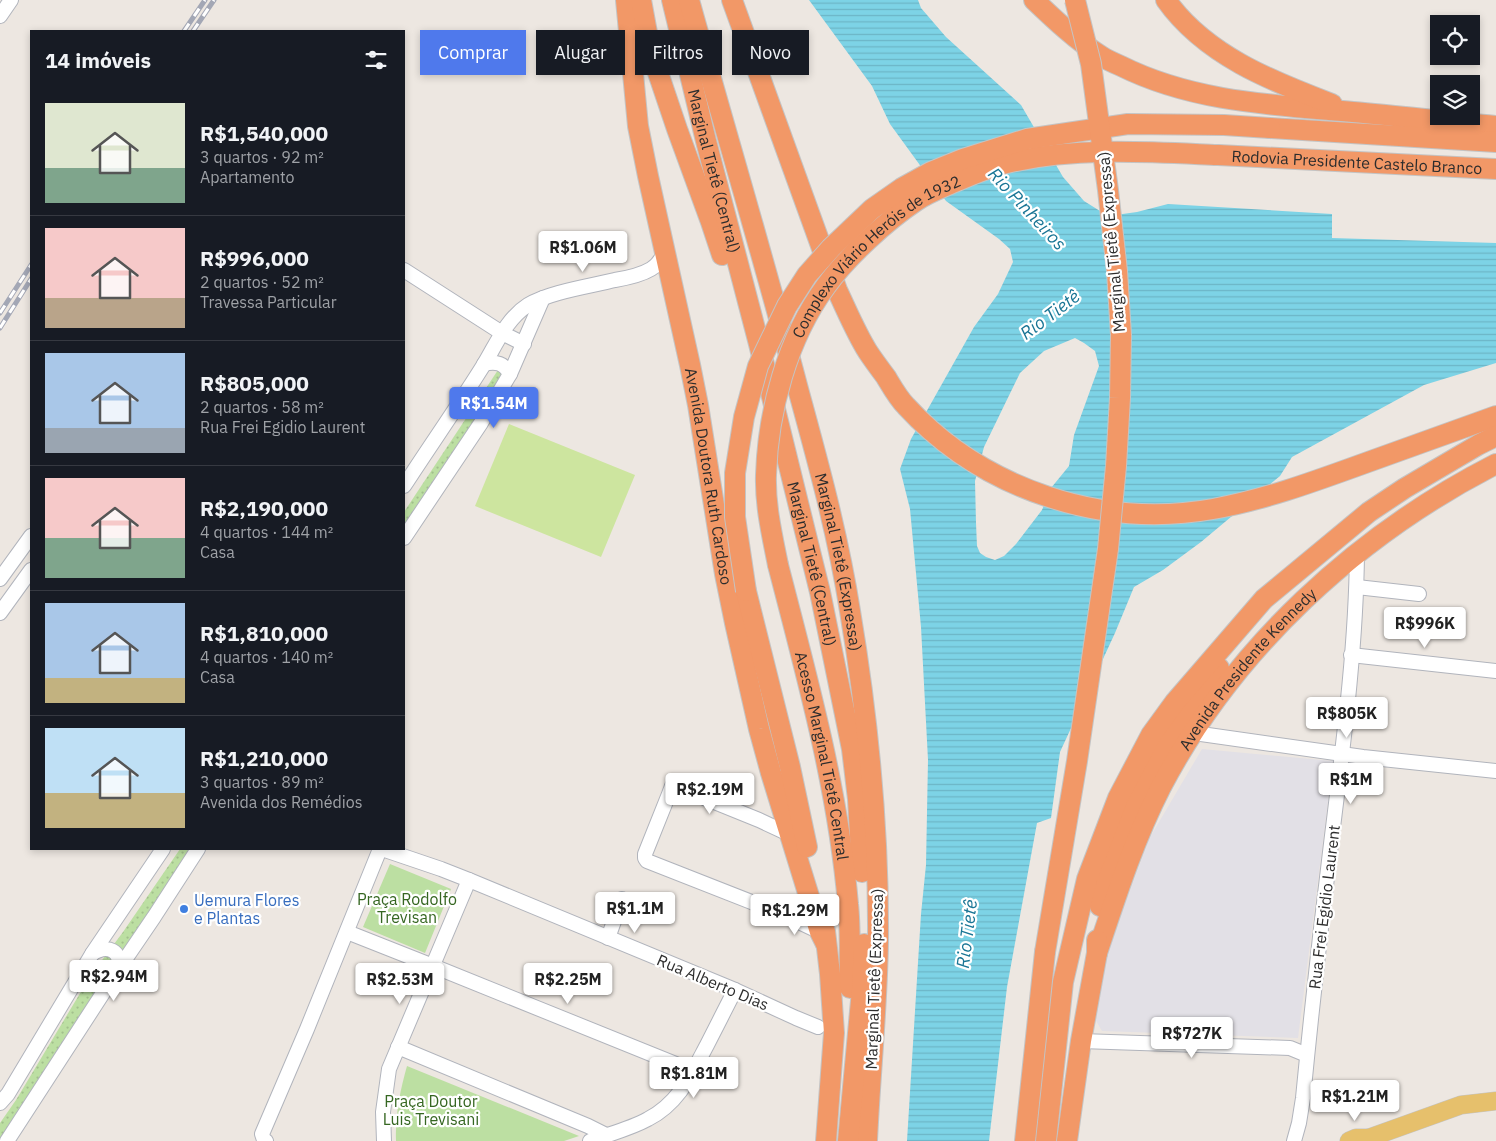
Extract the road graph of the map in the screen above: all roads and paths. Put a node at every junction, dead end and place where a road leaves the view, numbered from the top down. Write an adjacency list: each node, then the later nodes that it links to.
1 (11, 0): 10 (street)
2 (626, 0): 16 (highway, Avenida Doutora Ruth Cardoso)
3 (642, 0): 29 (highway)
4 (672, 0): 29 (highway, Marginal Tietê (Central))
5 (689, 0): 81 (highway, Marginal Tietê (Expressa))
6 (732, 0): 25 (highway)
7 (1034, 0): 11 (highway)
8 (1074, 0): 82 (highway, Marginal Tietê (Expressa), bridge)
9 (1166, 0): 11 (highway)
10 (0, 16)
11 (1355, 112): 12 (highway)
12 (1496, 126)
13 (1496, 142): 59 (highway, bridge)
14 (1218, 155): 15 (highway, Rodovia Presidente Castelo Branco); 34 (highway, Complexo Viário Heróis de 1932, bridge)
15 (1496, 169)
16 (665, 251): 18 (street); 19 (highway, Avenida Doutora Ruth Cardoso)
17 (405, 271): 21 (street)
18 (630, 277): 19 (street); 20 (street)
19 (673, 287): 46 (highway, Avenida Doutora Ruth Cardoso)
20 (543, 298): 21 (street); 22 (street)
21 (502, 333): 22 (street); 23 (street)
22 (524, 344): 24 (street)
23 (484, 364): 24 (street); 28 (street)
24 (510, 374): 30 (street)
25 (1496, 416)
26 (1496, 436): 35 (highway)
27 (1496, 464): 33 (highway, Avenida Presidente Kennedy)
28 (405, 484)
29 (796, 498): 66 (highway, Marginal Tietê (Central))
30 (405, 537)
31 (30, 539): 32 (street)
32 (26, 553): 37 (street)
33 (1357, 553): 38 (street, Rua Frei Egidio Laurent); 43 (highway, Avenida Presidente Kennedy)
34 (778, 565): 66 (highway, Acesso Marginal Tietê Central)
35 (1303, 566): 60 (highway); 83 (highway)
36 (30, 571): 40 (street)
37 (0, 579)
38 (1357, 587): 39 (street); 41 (street, Rua Frei Egidio Laurent)
39 (1419, 594)
40 (0, 613)
41 (1351, 655): 42 (street); 44 (street, Rua Frei Egidio Laurent)
42 (1496, 671)
43 (1194, 733): 44 (street); 60 (highway, Avenida Presidente Kennedy)
44 (1343, 753): 45 (street); 69 (street, Rua Frei Egidio Laurent)
45 (1496, 771)
46 (780, 797): 47 (street); 48 (highway, Avenida Doutora Ruth Cardoso)
47 (759, 820): 48 (street); 56 (street)
48 (791, 835): 54 (highway, Avenida Doutora Ruth Cardoso)
49 (162, 850): 61 (street)
50 (197, 850): 63 (street)
51 (380, 850): 57 (street)
52 (384, 850): 53 (street, Rua Alberto Dias)
53 (469, 880): 58 (street, Rua Alberto Dias); 62 (street)
54 (810, 898): 56 (street); 59 (highway, Avenida Doutora Ruth Cardoso)
55 (622, 899): 58 (street)
56 (782, 914): 59 (street)
57 (346, 932): 62 (street); 76 (street)
58 (608, 938): 64 (street, Rua Alberto Dias)
59 (823, 938): 79 (highway)
60 (1096, 952): 67 (highway)
61 (92, 954): 63 (street); 71 (street)
62 (433, 966): 68 (street); 70 (street)
63 (118, 970): 75 (street)
64 (735, 990): 65 (street, Rua Alberto Dias); 70 (street)
65 (818, 1027)
66 (857, 1040): 80 (highway, Marginal Tietê (Central))
67 (1081, 1041): 69 (street); 84 (highway)
68 (398, 1047): 73 (street); 77 (street)
69 (1307, 1055): 85 (street, Rua Frei Egidio Laurent)
70 (693, 1071): 73 (street)
71 (3, 1098)
72 (1496, 1101): 74 (main road)
73 (606, 1135): 78 (street)
74 (1368, 1140): 86 (main road)
75 (7, 1141)
76 (266, 1141)
77 (384, 1141)
78 (590, 1141)
79 (826, 1141)
80 (848, 1141)
81 (867, 1141)
82 (1025, 1141)
83 (1046, 1141)
84 (1067, 1141)
85 (1294, 1141)
86 (1349, 1141)

